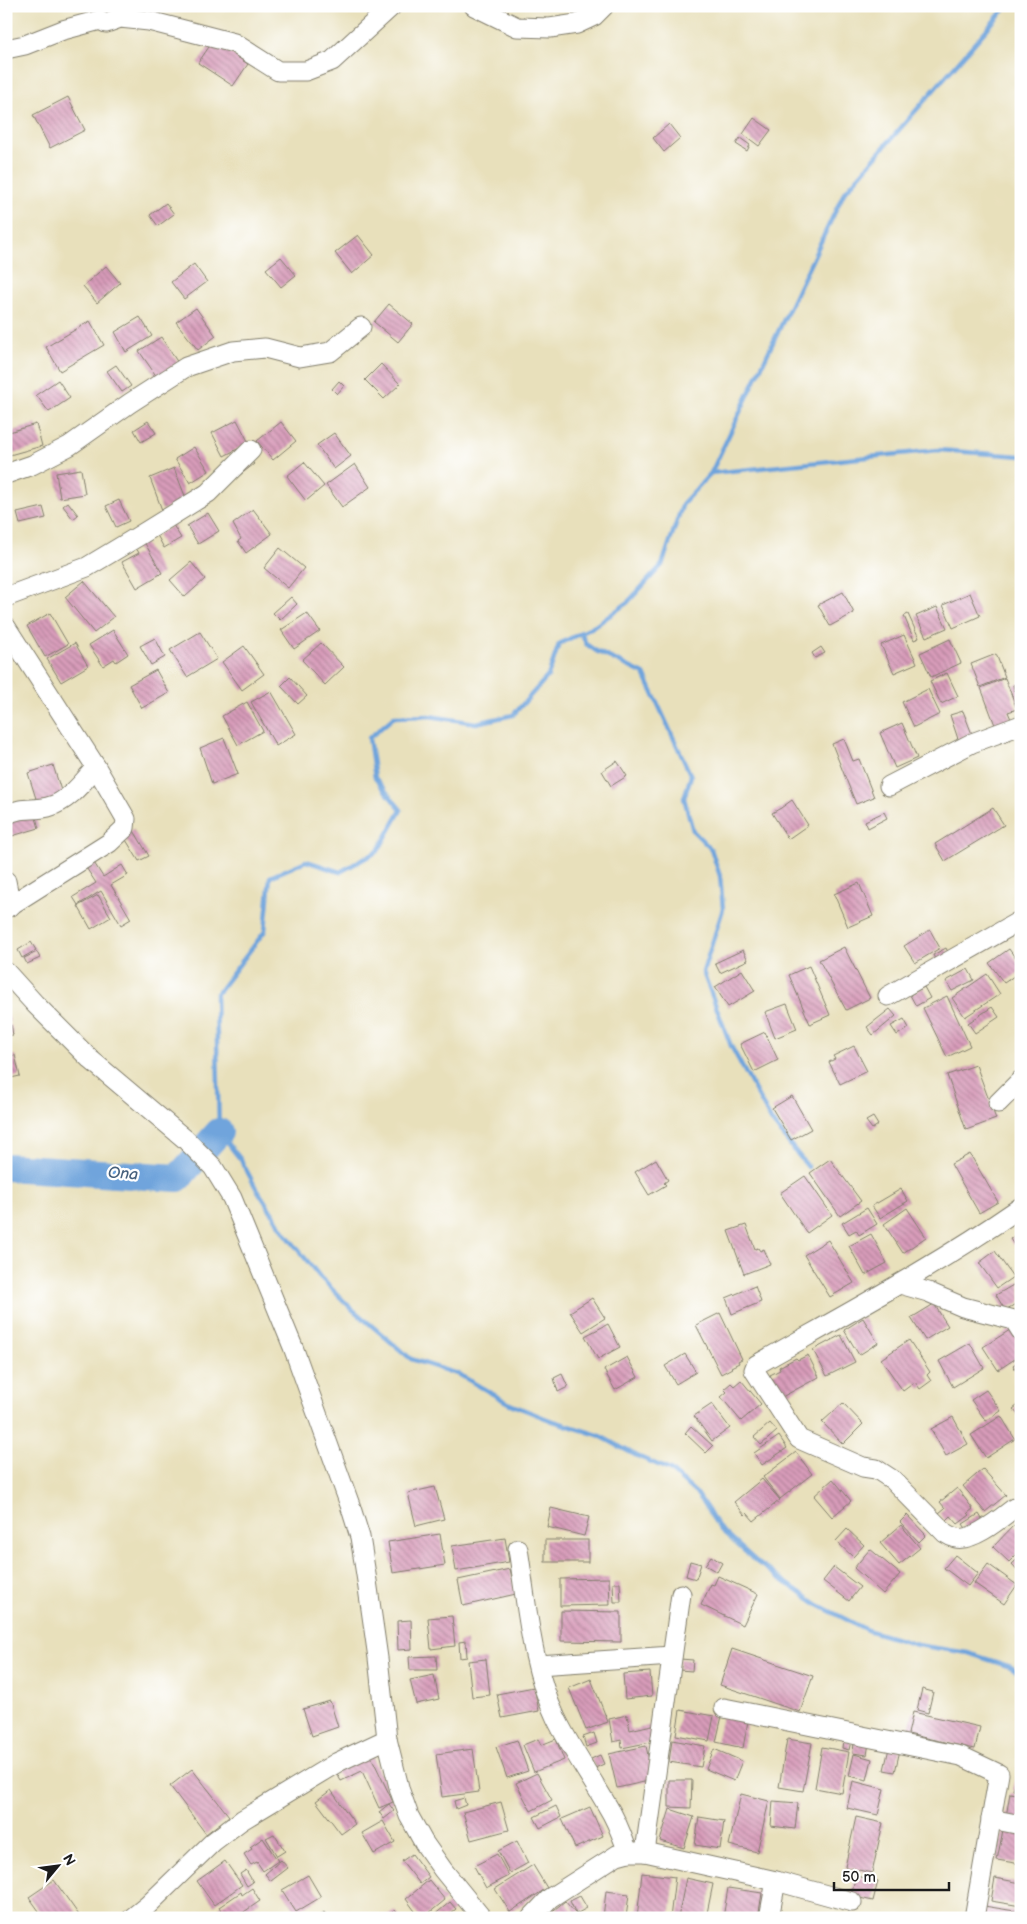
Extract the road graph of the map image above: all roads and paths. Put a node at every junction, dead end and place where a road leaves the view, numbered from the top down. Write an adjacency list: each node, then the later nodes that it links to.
1 (392, 6): 4 (street)
2 (474, 6): 3 (street)
3 (604, 6)
4 (6, 49)
5 (361, 327): 7 (street)
6 (250, 450): 8 (street)
7 (6, 474)
8 (6, 597)
9 (6, 628): 11 (street)
10 (1021, 725): 12 (street)
11 (96, 767): 13 (street); 15 (street)
12 (889, 786)
13 (6, 815)
14 (6, 881): 15 (street)
15 (8, 907)
16 (1021, 920): 18 (street)
17 (6, 972): 30 (street)
18 (888, 996)
19 (1021, 1080): 20 (street)
20 (998, 1103)
21 (1021, 1207): 22 (street)
22 (900, 1284): 23 (street); 24 (street)
23 (1021, 1330)
24 (1021, 1508)
25 (518, 1549): 28 (street)
26 (681, 1594): 27 (street)
27 (672, 1656): 28 (street); 33 (street)
28 (538, 1666): 33 (street)
29 (724, 1708): 31 (street)
30 (387, 1739): 36 (street); 37 (street)
31 (991, 1819): 32 (street); 40 (street)
32 (1021, 1825)
33 (636, 1852): 34 (street); 38 (street)
34 (776, 1881): 35 (street); 39 (street)
35 (852, 1902)
36 (477, 1916)
37 (132, 1918)
38 (531, 1918)
39 (769, 1918)
40 (974, 1918)

